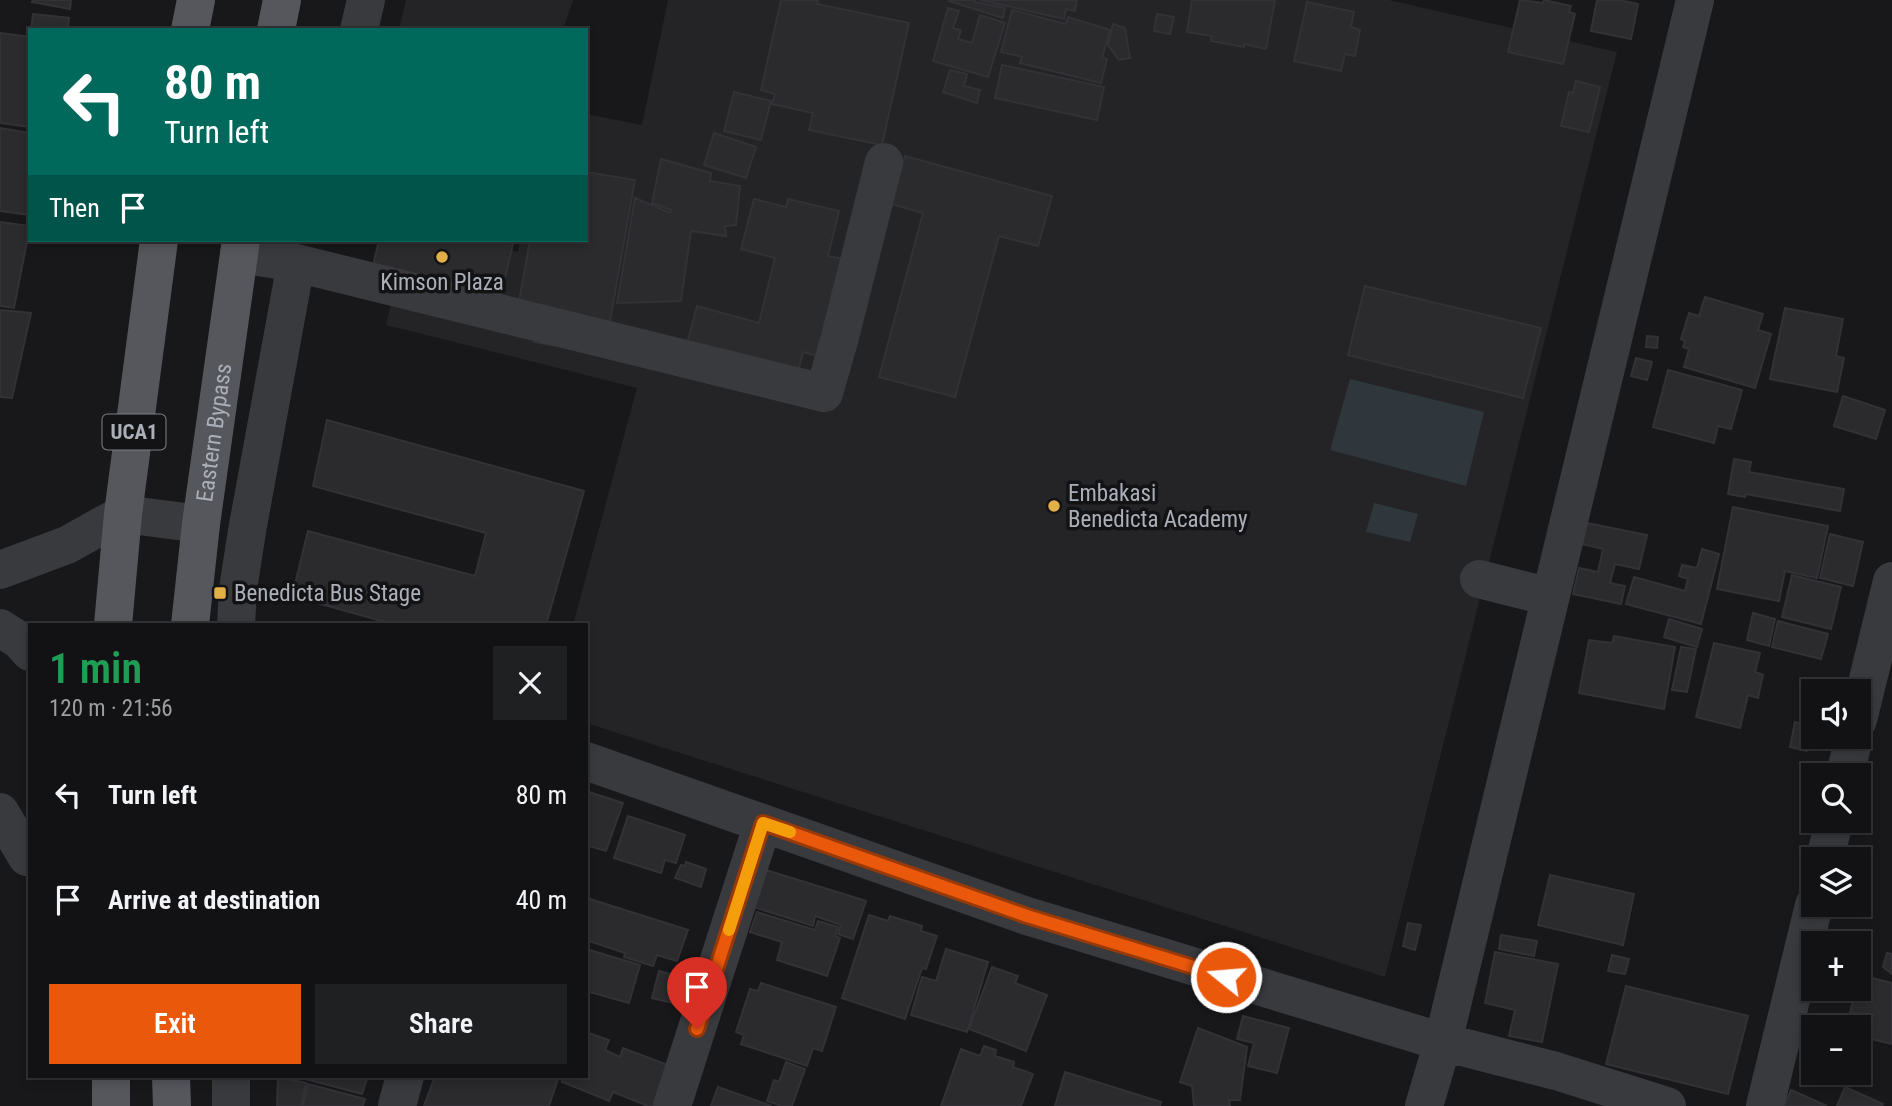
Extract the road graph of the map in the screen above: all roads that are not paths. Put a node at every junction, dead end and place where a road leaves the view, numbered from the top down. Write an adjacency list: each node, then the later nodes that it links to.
1 (196, 0): 5 (main road)
2 (282, 0): 6 (main road)
3 (366, 0): 7 (street)
4 (1695, 0): 17 (street)
5 (190, 28)
6 (276, 28)
7 (359, 28)
8 (884, 162): 11 (street)
9 (159, 242): 12 (main road, UCA1)
10 (240, 247): 11 (street); 13 (main road, Eastern Bypass)
11 (296, 263): 20 (street)
12 (123, 514): 13 (street); 14 (street); 18 (main road, UCA1)
13 (201, 524): 19 (main road, Eastern Bypass)
14 (0, 570)
15 (1479, 579): 17 (street)
16 (1892, 581): 23 (street)
17 (1550, 597): 29 (street)
18 (113, 623)
19 (190, 623)
20 (236, 623)
21 (0, 628): 22 (street)
22 (28, 650)
23 (1868, 679)
24 (588, 762): 26 (street)
25 (0, 812): 27 (street)
26 (763, 823): 29 (street); 38 (street)
27 (19, 858)
28 (1811, 917): 41 (street)
29 (1443, 1042): 39 (street); 40 (street)
30 (111, 1078): 34 (main road)
31 (172, 1078): 35 (main road)
32 (231, 1078): 36 (street)
33 (404, 1078): 37 (street)
34 (111, 1106)
35 (172, 1106)
36 (232, 1106)
37 (397, 1106)
38 (672, 1106)
39 (1424, 1106)
40 (1667, 1106)
41 (1765, 1106)

